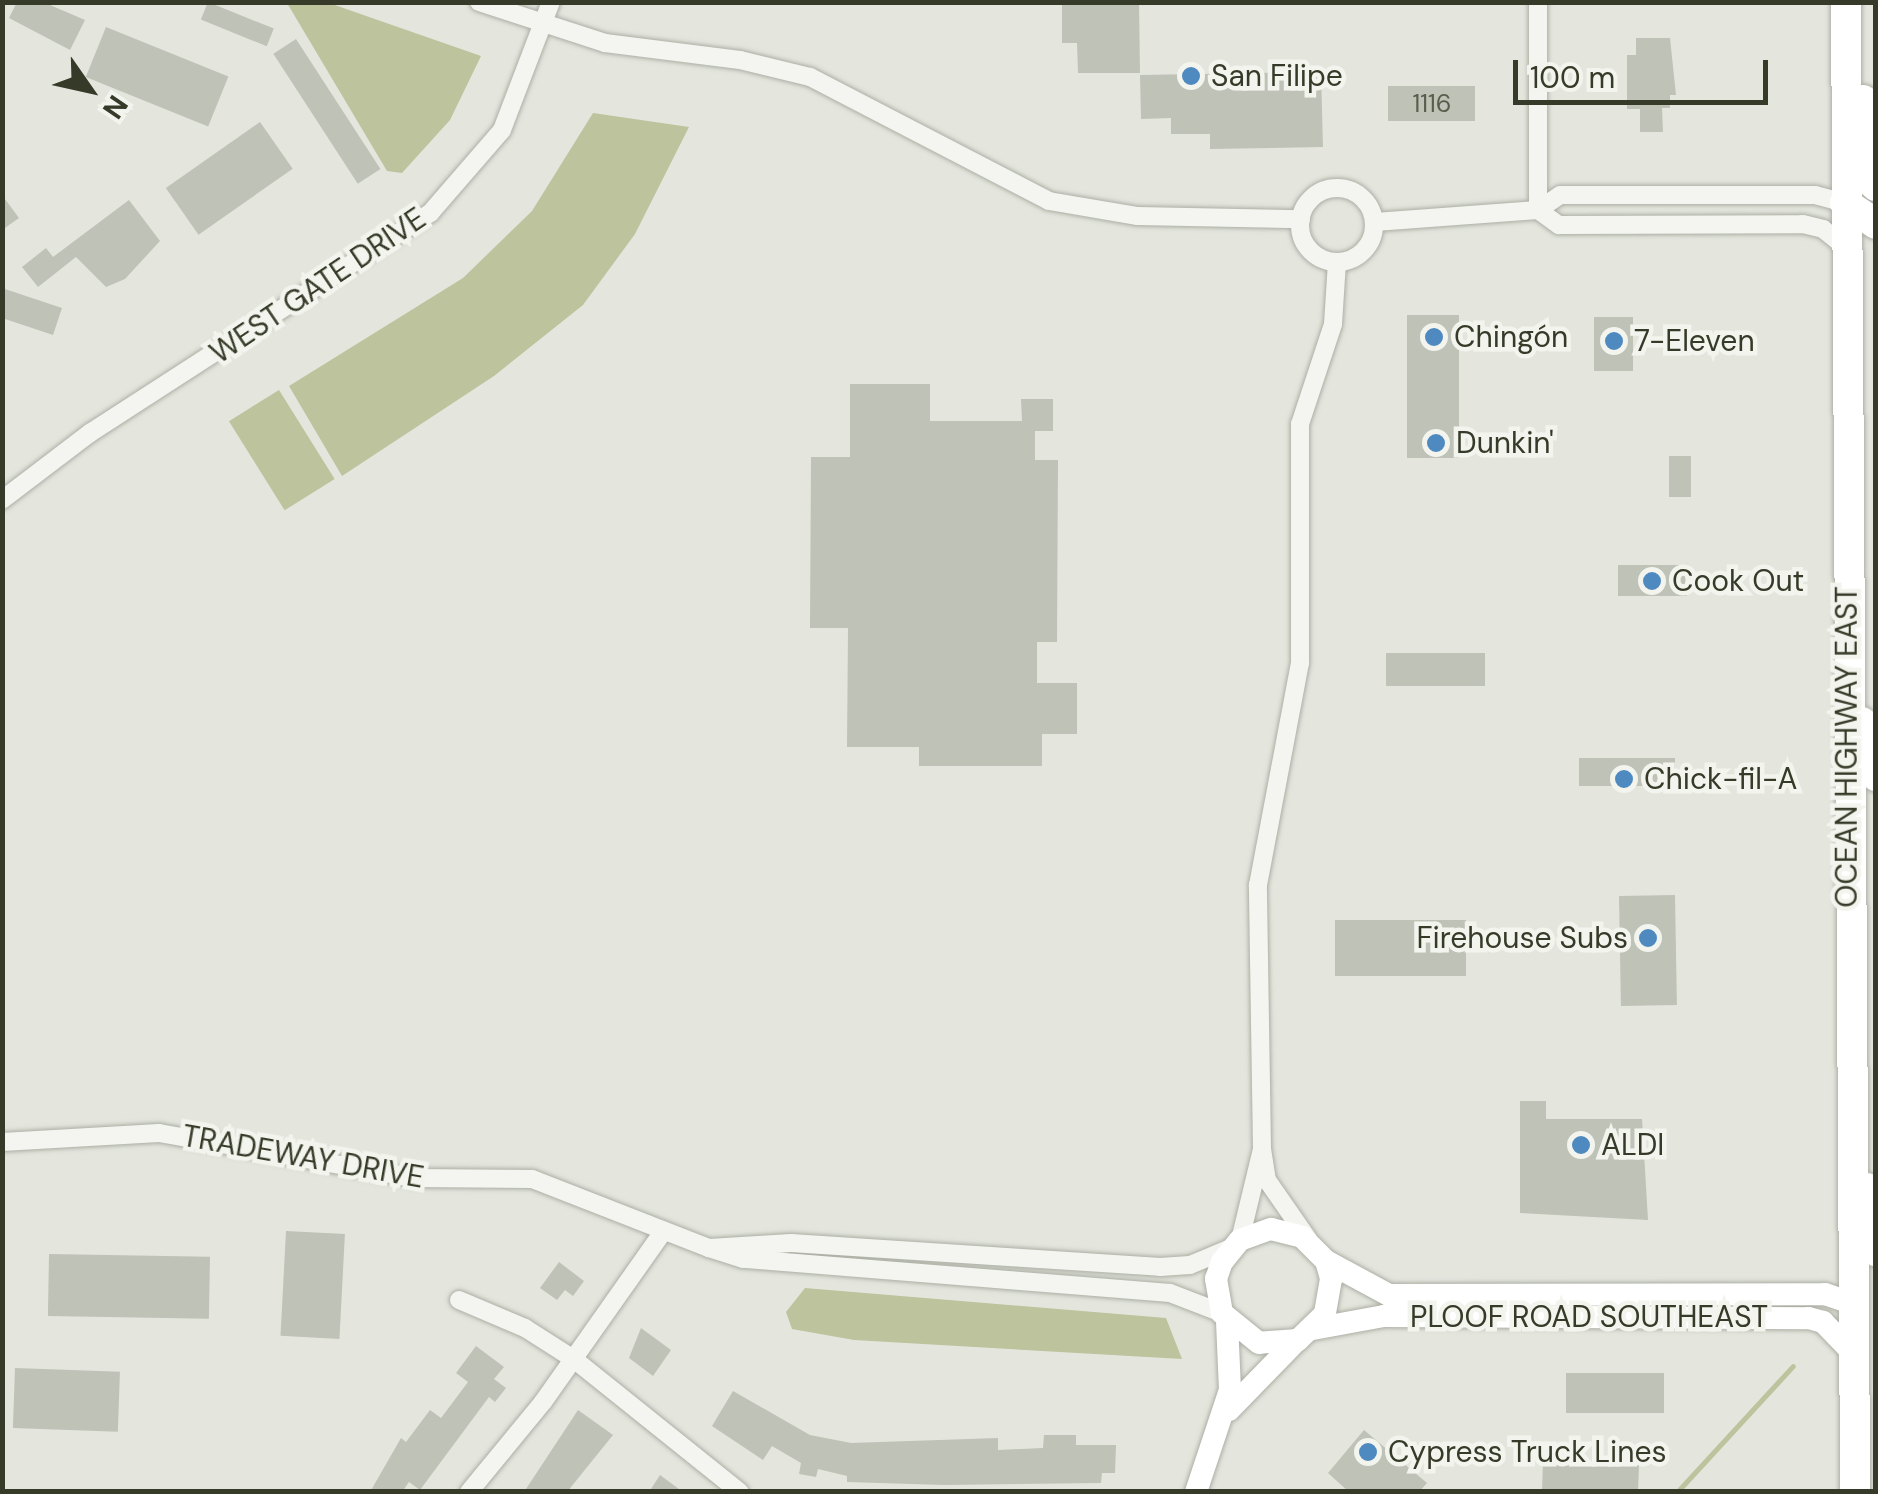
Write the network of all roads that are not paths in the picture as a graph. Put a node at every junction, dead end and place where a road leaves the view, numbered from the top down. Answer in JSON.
{"nodes":[{"id":1,"x":479,"y":2,"type":"edge"},
{"id":2,"x":551,"y":2,"type":"edge"},
{"id":3,"x":1538,"y":2,"type":"edge"},
{"id":4,"x":1846,"y":2,"type":"edge"},
{"id":5,"x":1856,"y":2,"type":"edge"},
{"id":6,"x":544,"y":25,"type":"junction"},
{"id":7,"x":1876,"y":186,"type":"edge"},
{"id":8,"x":1846,"y":203,"type":"junction"},
{"id":9,"x":1538,"y":210,"type":"junction"},
{"id":10,"x":1301,"y":219,"type":"junction"},
{"id":11,"x":1374,"y":222,"type":"junction"},
{"id":12,"x":1876,"y":224,"type":"edge"},
{"id":13,"x":1845,"y":247,"type":"junction"},
{"id":14,"x":1337,"y":262,"type":"junction"},
{"id":15,"x":2,"y":500,"type":"edge"},
{"id":16,"x":1847,"y":640,"type":"junction"},
{"id":17,"x":1876,"y":776,"type":"edge"},
{"id":18,"x":1862,"y":828,"type":"edge"},
{"id":19,"x":1849,"y":1046,"type":"junction"},
{"id":20,"x":2,"y":1142,"type":"edge"},
{"id":21,"x":1262,"y":1150,"type":"junction"},
{"id":22,"x":661,"y":1235,"type":"junction"},
{"id":23,"x":1236,"y":1244,"type":"junction"},
{"id":24,"x":709,"y":1248,"type":"junction"},
{"id":25,"x":1876,"y":1250,"type":"edge"},
{"id":26,"x":1320,"y":1254,"type":"junction"},
{"id":27,"x":459,"y":1300,"type":"dead end"},
{"id":28,"x":1864,"y":1310,"type":"edge"},
{"id":29,"x":1225,"y":1317,"type":"junction"},
{"id":30,"x":1306,"y":1334,"type":"junction"},
{"id":31,"x":1853,"y":1352,"type":"junction"},
{"id":32,"x":575,"y":1360,"type":"junction"},
{"id":33,"x":1219,"y":1426,"type":"junction"},
{"id":34,"x":469,"y":1492,"type":"edge"},
{"id":35,"x":740,"y":1492,"type":"edge"},
{"id":36,"x":1196,"y":1492,"type":"edge"},
{"id":37,"x":1856,"y":1492,"type":"edge"}],
"edges":[{"from":1,"to":6,"type":"street"},
{"from":2,"to":6,"type":"street","name":"WEST GATE DRIVE"},
{"from":3,"to":9,"type":"street"},
{"from":4,"to":8,"type":"highway","name":"OCEAN HIGHWAY EAST"},
{"from":5,"to":7,"type":"highway"},
{"from":6,"to":10,"type":"street"},
{"from":6,"to":15,"type":"street","name":"WEST GATE DRIVE"},
{"from":8,"to":9,"type":"street"},
{"from":8,"to":12,"type":"highway"},
{"from":8,"to":13,"type":"highway","name":"OCEAN HIGHWAY EAST"},
{"from":9,"to":11,"type":"street"},
{"from":9,"to":13,"type":"street"},
{"from":10,"to":11,"type":"street"},
{"from":10,"to":14,"type":"street"},
{"from":11,"to":14,"type":"street"},
{"from":13,"to":16,"type":"highway","name":"OCEAN HIGHWAY EAST"},
{"from":14,"to":21,"type":"street"},
{"from":16,"to":17,"type":"highway"},
{"from":16,"to":18,"type":"highway","name":"OCEAN HIGHWAY EAST"},
{"from":18,"to":19,"type":"highway","name":"OCEAN HIGHWAY EAST"},
{"from":19,"to":25,"type":"highway"},
{"from":19,"to":28,"type":"highway","name":"OCEAN HIGHWAY EAST"},
{"from":20,"to":22,"type":"street","name":"TRADEWAY DRIVE"},
{"from":21,"to":23,"type":"street"},
{"from":21,"to":26,"type":"street"},
{"from":22,"to":24,"type":"street","name":"TRADEWAY DRIVE"},
{"from":22,"to":32,"type":"street"},
{"from":23,"to":24,"type":"street","name":"TRADEWAY DRIVE"},
{"from":23,"to":26,"type":"street"},
{"from":23,"to":29,"type":"street"},
{"from":24,"to":29,"type":"street","name":"TRADEWAY DRIVE"},
{"from":26,"to":28,"type":"street","name":"PLOOF ROAD SOUTHEAST"},
{"from":26,"to":30,"type":"street"},
{"from":27,"to":32,"type":"street"},
{"from":28,"to":31,"type":"highway","name":"OCEAN HIGHWAY EAST"},
{"from":29,"to":30,"type":"street"},
{"from":29,"to":33,"type":"street"},
{"from":30,"to":31,"type":"street","name":"PLOOF ROAD SOUTHEAST"},
{"from":30,"to":33,"type":"street"},
{"from":31,"to":37,"type":"highway","name":"OCEAN HIGHWAY EAST"},
{"from":32,"to":34,"type":"street"},
{"from":32,"to":35,"type":"street"},
{"from":33,"to":36,"type":"street"}]}
